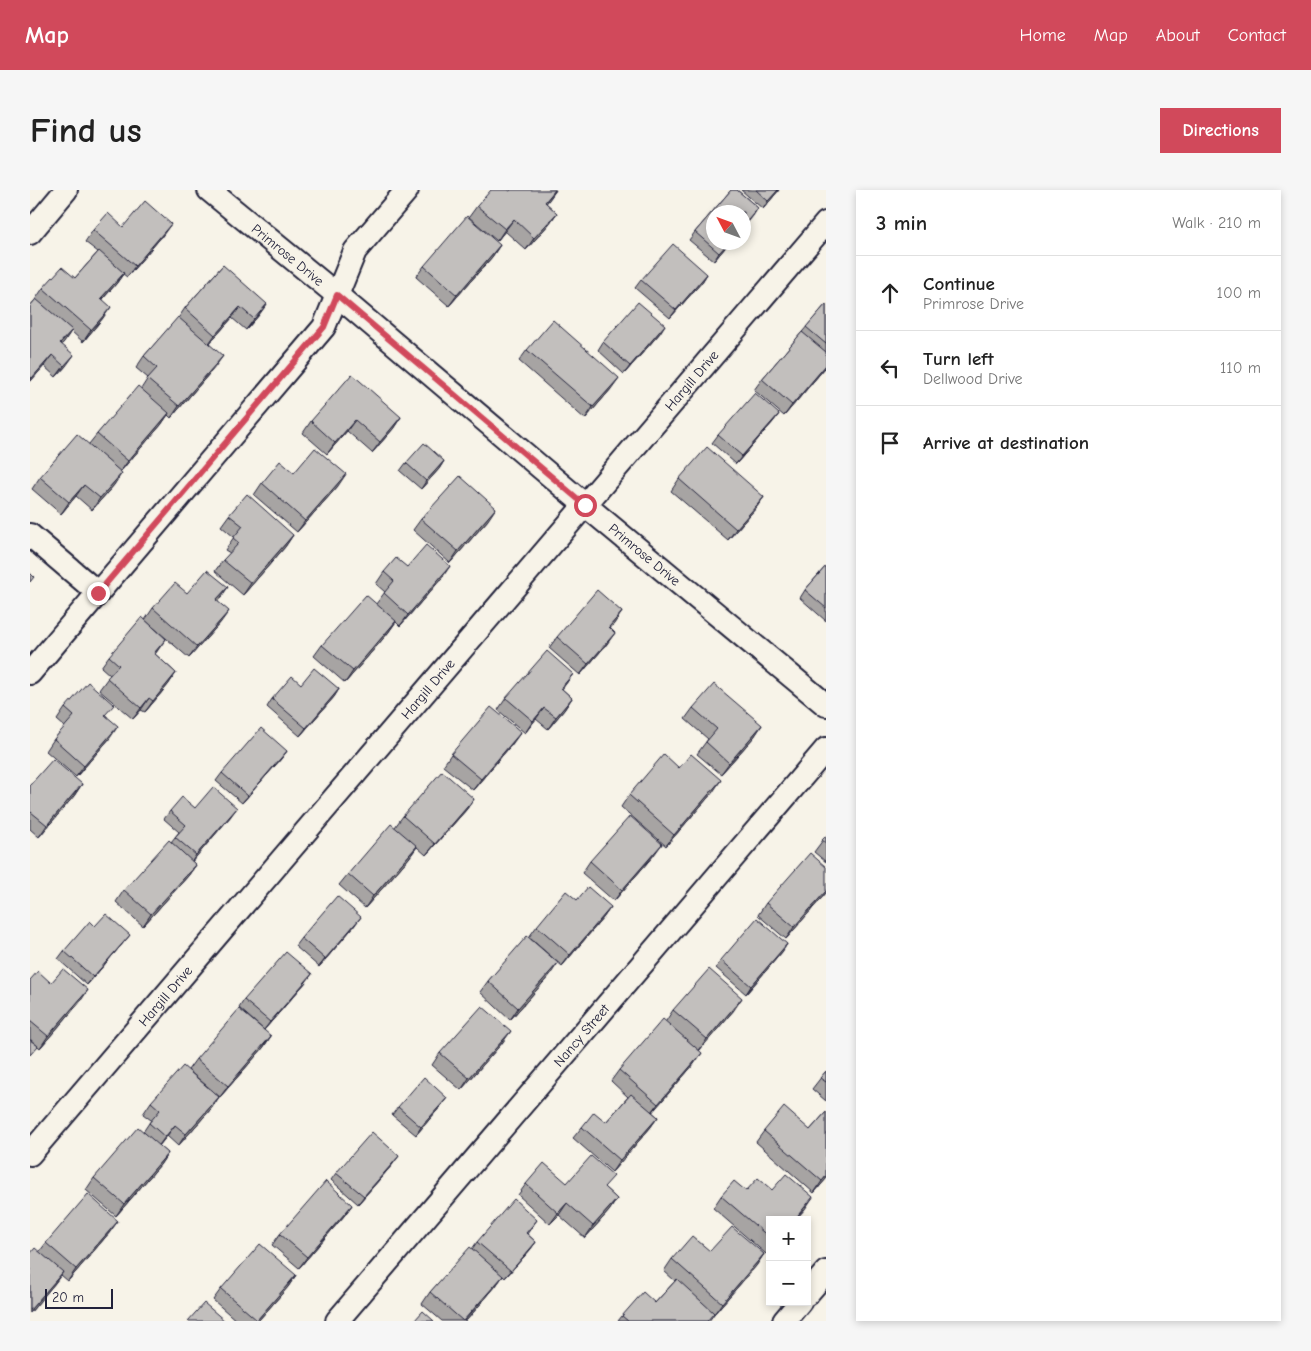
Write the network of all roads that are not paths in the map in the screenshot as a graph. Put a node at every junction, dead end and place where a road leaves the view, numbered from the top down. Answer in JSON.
{"nodes":[{"id":1,"x":66,"y":190,"type":"edge"},
{"id":2,"x":209,"y":190,"type":"edge"},
{"id":3,"x":407,"y":190,"type":"edge"},
{"id":4,"x":826,"y":223,"type":"edge"},
{"id":5,"x":30,"y":233,"type":"edge"},
{"id":6,"x":337,"y":295,"type":"junction"},
{"id":7,"x":585,"y":505,"type":"junction"},
{"id":8,"x":30,"y":535,"type":"edge"},
{"id":9,"x":98,"y":593,"type":"junction"},
{"id":10,"x":30,"y":673,"type":"edge"},
{"id":11,"x":826,"y":705,"type":"edge"},
{"id":12,"x":826,"y":749,"type":"edge"},
{"id":13,"x":30,"y":1154,"type":"edge"},
{"id":14,"x":826,"y":1272,"type":"edge"},
{"id":15,"x":811,"y":1289,"type":"edge"},
{"id":16,"x":797,"y":1306,"type":"edge"},
{"id":17,"x":337,"y":1321,"type":"edge"},
{"id":18,"x":784,"y":1321,"type":"edge"}],
"edges":[{"from":1,"to":5,"type":"street"},
{"from":2,"to":6,"type":"street","name":"Primrose Drive"},
{"from":3,"to":6,"type":"street"},
{"from":4,"to":7,"type":"street","name":"Hargill Drive"},
{"from":6,"to":7,"type":"street","name":"Primrose Drive"},
{"from":6,"to":9,"type":"street"},
{"from":7,"to":11,"type":"street","name":"Primrose Drive"},
{"from":7,"to":13,"type":"street","name":"Hargill Drive"},
{"from":8,"to":9,"type":"street"},
{"from":9,"to":10,"type":"street"},
{"from":12,"to":17,"type":"street","name":"Nancy Street"},
{"from":14,"to":15,"type":"street"},
{"from":16,"to":18,"type":"street"}]}
